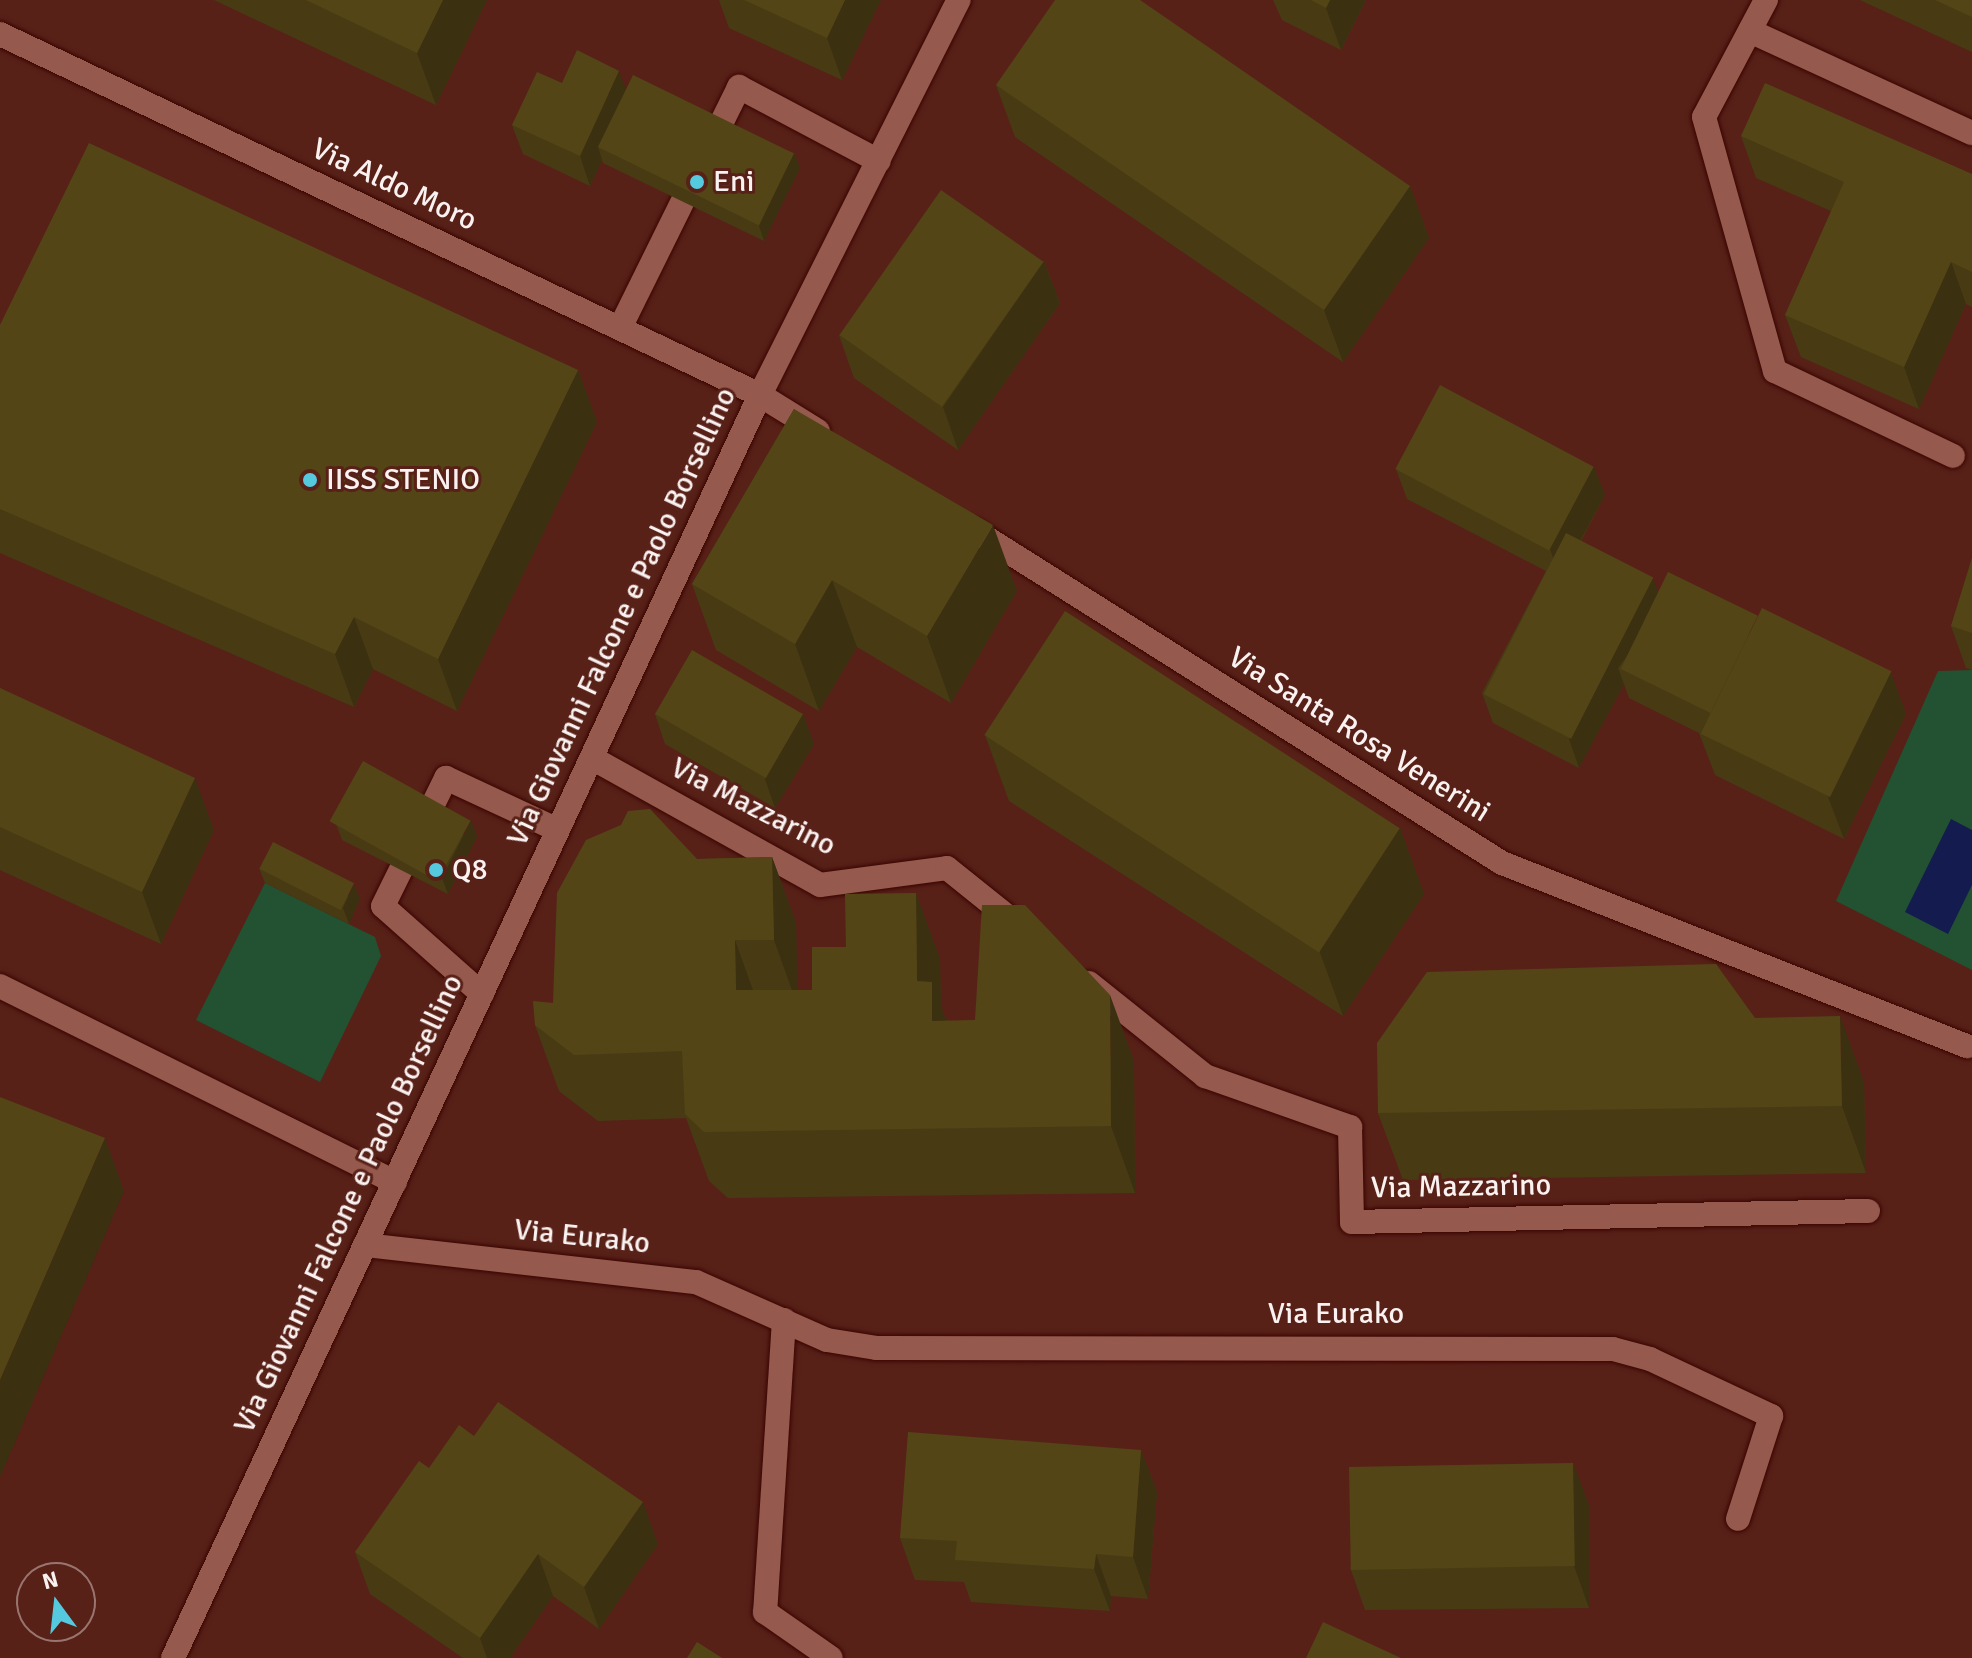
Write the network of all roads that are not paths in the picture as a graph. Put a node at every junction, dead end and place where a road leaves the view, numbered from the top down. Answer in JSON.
{"nodes":[{"id":1,"x":959,"y":0,"type":"edge"},
{"id":2,"x":1766,"y":0,"type":"edge"},
{"id":3,"x":1750,"y":31,"type":"junction"},
{"id":4,"x":0,"y":34,"type":"edge"},
{"id":5,"x":1972,"y":133,"type":"edge"},
{"id":6,"x":879,"y":161,"type":"junction"},
{"id":7,"x":620,"y":328,"type":"junction"},
{"id":8,"x":760,"y":395,"type":"junction"},
{"id":9,"x":841,"y":446,"type":"edge"},
{"id":10,"x":1953,"y":456,"type":"dead end"},
{"id":11,"x":949,"y":514,"type":"edge"},
{"id":12,"x":592,"y":758,"type":"junction"},
{"id":13,"x":558,"y":830,"type":"junction"},
{"id":14,"x":1033,"y":937,"type":"edge"},
{"id":15,"x":1070,"y":967,"type":"edge"},
{"id":16,"x":0,"y":986,"type":"edge"},
{"id":17,"x":482,"y":994,"type":"junction"},
{"id":18,"x":1967,"y":1046,"type":"dead end"},
{"id":19,"x":395,"y":1182,"type":"junction"},
{"id":20,"x":1868,"y":1211,"type":"dead end"},
{"id":21,"x":365,"y":1245,"type":"junction"},
{"id":22,"x":784,"y":1320,"type":"junction"},
{"id":23,"x":1738,"y":1519,"type":"dead end"},
{"id":24,"x":173,"y":1658,"type":"edge"},
{"id":25,"x":831,"y":1658,"type":"edge"}],
"edges":[{"from":1,"to":6,"type":"street","name":"Via Giovanni Falcone e Paolo Borsellino"},
{"from":2,"to":3,"type":"street"},
{"from":3,"to":5,"type":"street"},
{"from":3,"to":10,"type":"street"},
{"from":4,"to":7,"type":"street","name":"Via Aldo Moro"},
{"from":6,"to":7,"type":"street"},
{"from":6,"to":8,"type":"street","name":"Via Giovanni Falcone e Paolo Borsellino"},
{"from":7,"to":8,"type":"street","name":"Via Aldo Moro"},
{"from":8,"to":9,"type":"street"},
{"from":8,"to":12,"type":"street","name":"Via Giovanni Falcone e Paolo Borsellino"},
{"from":11,"to":18,"type":"street","name":"Via Santa Rosa Venerini"},
{"from":12,"to":13,"type":"street","name":"Via Giovanni Falcone e Paolo Borsellino"},
{"from":12,"to":14,"type":"street","name":"Via Mazzarino"},
{"from":13,"to":17,"type":"street","name":"Via Giovanni Falcone e Paolo Borsellino"},
{"from":13,"to":17,"type":"street"},
{"from":15,"to":20,"type":"street","name":"Via Mazzarino"},
{"from":16,"to":19,"type":"street"},
{"from":17,"to":19,"type":"street","name":"Via Giovanni Falcone e Paolo Borsellino"},
{"from":19,"to":21,"type":"street","name":"Via Giovanni Falcone e Paolo Borsellino"},
{"from":21,"to":22,"type":"street","name":"Via Eurako"},
{"from":21,"to":24,"type":"street","name":"Via Giovanni Falcone e Paolo Borsellino"},
{"from":22,"to":23,"type":"street","name":"Via Eurako"},
{"from":22,"to":25,"type":"street"}]}
